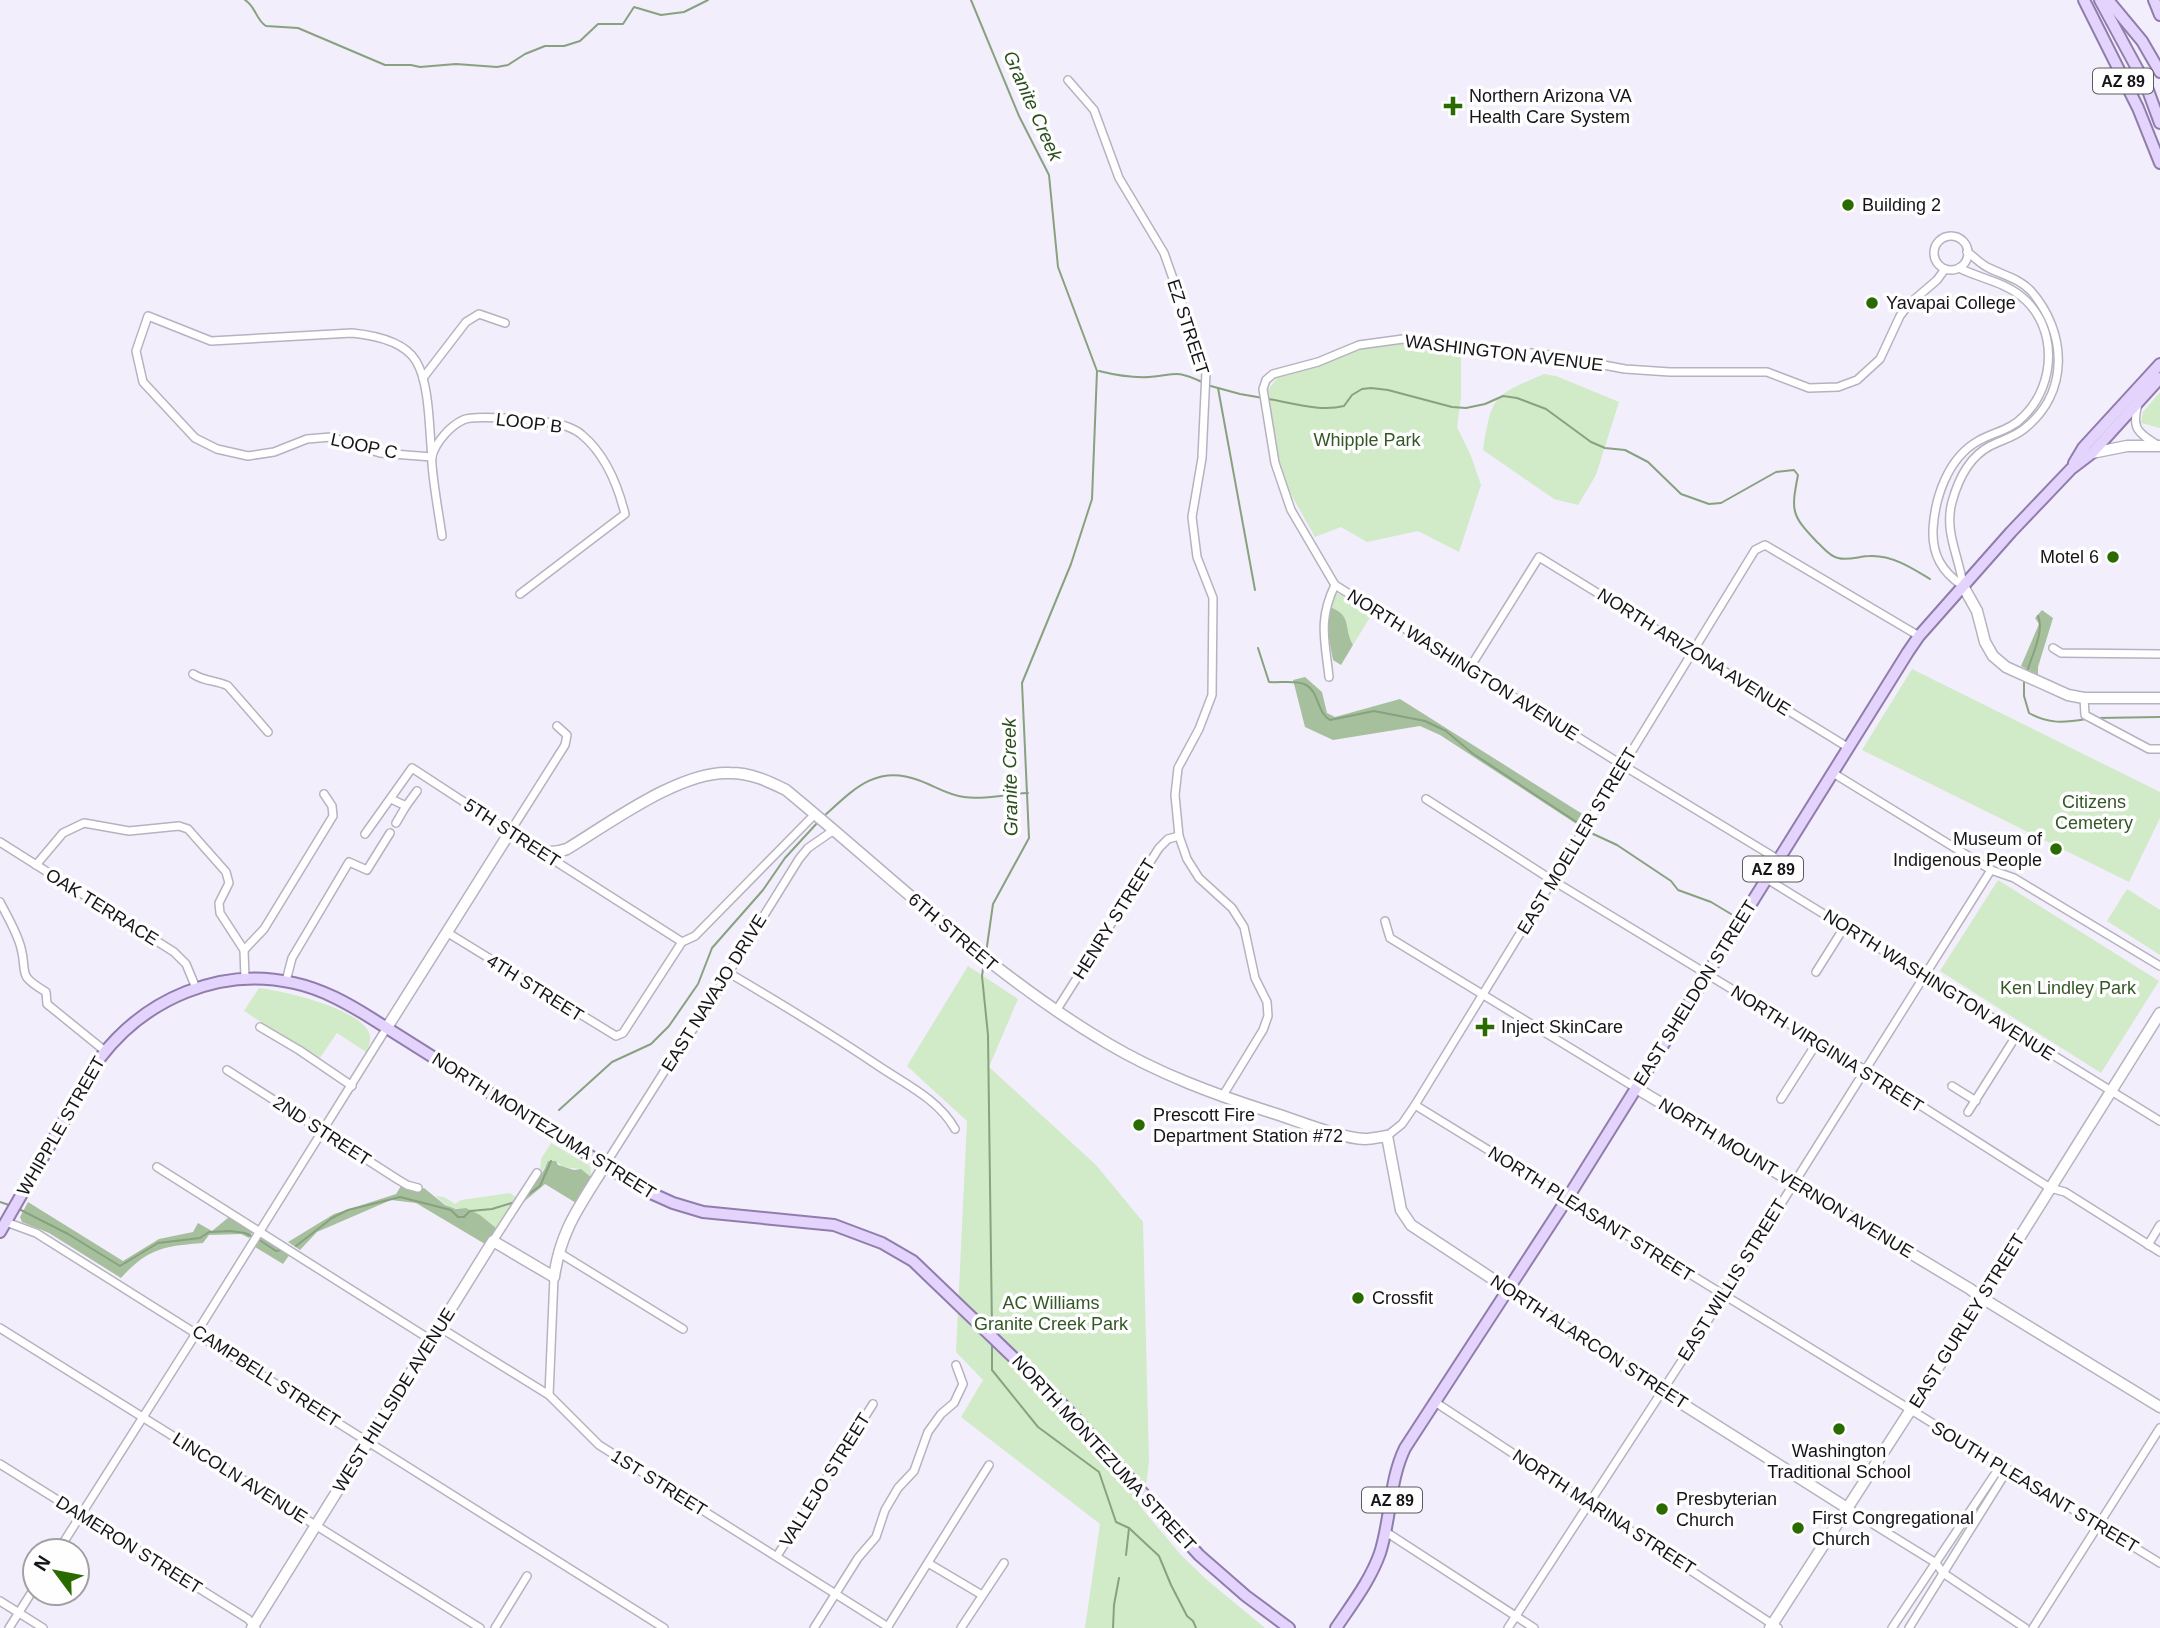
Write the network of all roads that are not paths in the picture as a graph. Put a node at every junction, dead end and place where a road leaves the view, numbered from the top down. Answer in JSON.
{"nodes":[{"id":1,"x":2084,"y":0,"type":"edge"},
{"id":2,"x":2100,"y":0,"type":"edge"},
{"id":3,"x":2108,"y":0,"type":"edge"},
{"id":4,"x":2154,"y":0,"type":"edge"},
{"id":5,"x":2160,"y":15,"type":"edge"},
{"id":6,"x":2160,"y":72,"type":"edge"},
{"id":7,"x":1068,"y":80,"type":"dead end"},
{"id":8,"x":2160,"y":123,"type":"edge"},
{"id":9,"x":2160,"y":163,"type":"edge"},
{"id":10,"x":1968,"y":252,"type":"junction"},
{"id":11,"x":1945,"y":268,"type":"junction"},
{"id":12,"x":1959,"y":268,"type":"junction"},
{"id":13,"x":505,"y":323,"type":"dead end"},
{"id":14,"x":2160,"y":364,"type":"edge"},
{"id":15,"x":423,"y":378,"type":"junction"},
{"id":16,"x":2160,"y":378,"type":"edge"},
{"id":17,"x":1266,"y":380,"type":"joint"},
{"id":18,"x":2139,"y":401,"type":"junction"},
{"id":19,"x":2160,"y":446,"type":"edge"},
{"id":20,"x":2092,"y":453,"type":"junction"},
{"id":21,"x":432,"y":457,"type":"junction"},
{"id":22,"x":2071,"y":469,"type":"junction"},
{"id":23,"x":442,"y":536,"type":"dead end"},
{"id":24,"x":1335,"y":585,"type":"junction"},
{"id":25,"x":1964,"y":586,"type":"junction"},
{"id":26,"x":520,"y":594,"type":"dead end"},
{"id":27,"x":1919,"y":636,"type":"junction"},
{"id":28,"x":2053,"y":648,"type":"dead end"},
{"id":29,"x":1693,"y":652,"type":"junction"},
{"id":30,"x":2160,"y":654,"type":"edge"},
{"id":31,"x":1469,"y":669,"type":"junction"},
{"id":32,"x":193,"y":674,"type":"dead end"},
{"id":33,"x":1329,"y":677,"type":"dead end"},
{"id":34,"x":2084,"y":698,"type":"junction"},
{"id":35,"x":2160,"y":698,"type":"edge"},
{"id":36,"x":556,"y":726,"type":"dead end"},
{"id":37,"x":268,"y":733,"type":"dead end"},
{"id":38,"x":1849,"y":748,"type":"junction"},
{"id":39,"x":2160,"y":749,"type":"edge"},
{"id":40,"x":1624,"y":766,"type":"junction"},
{"id":41,"x":1833,"y":773,"type":"junction"},
{"id":42,"x":417,"y":790,"type":"dead end"},
{"id":43,"x":324,"y":794,"type":"dead end"},
{"id":44,"x":391,"y":799,"type":"junction"},
{"id":45,"x":1426,"y":799,"type":"dead end"},
{"id":46,"x":406,"y":806,"type":"junction"},
{"id":47,"x":819,"y":817,"type":"junction"},
{"id":48,"x":396,"y":823,"type":"dead end"},
{"id":49,"x":834,"y":830,"type":"junction"},
{"id":50,"x":510,"y":832,"type":"junction"},
{"id":51,"x":390,"y":833,"type":"dead end"},
{"id":52,"x":365,"y":834,"type":"dead end"},
{"id":53,"x":1179,"y":836,"type":"junction"},
{"id":54,"x":0,"y":842,"type":"edge"},
{"id":55,"x":541,"y":852,"type":"junction"},
{"id":56,"x":1779,"y":860,"type":"junction"},
{"id":57,"x":36,"y":865,"type":"junction"},
{"id":58,"x":1991,"y":870,"type":"junction"},
{"id":59,"x":1767,"y":879,"type":"junction"},
{"id":60,"x":1552,"y":880,"type":"junction"},
{"id":61,"x":0,"y":902,"type":"edge"},
{"id":62,"x":1385,"y":920,"type":"dead end"},
{"id":63,"x":1845,"y":926,"type":"junction"},
{"id":64,"x":448,"y":933,"type":"junction"},
{"id":65,"x":682,"y":942,"type":"junction"},
{"id":66,"x":244,"y":950,"type":"junction"},
{"id":67,"x":2160,"y":966,"type":"edge"},
{"id":68,"x":1816,"y":972,"type":"dead end"},
{"id":69,"x":729,"y":973,"type":"junction"},
{"id":70,"x":1707,"y":975,"type":"junction"},
{"id":71,"x":1924,"y":975,"type":"junction"},
{"id":72,"x":245,"y":978,"type":"junction"},
{"id":73,"x":286,"y":981,"type":"junction"},
{"id":74,"x":196,"y":988,"type":"junction"},
{"id":75,"x":1483,"y":993,"type":"junction"},
{"id":76,"x":1056,"y":1011,"type":"junction"},
{"id":77,"x":2160,"y":1013,"type":"edge"},
{"id":78,"x":260,"y":1027,"type":"dead end"},
{"id":79,"x":386,"y":1029,"type":"junction"},
{"id":80,"x":2018,"y":1033,"type":"junction"},
{"id":81,"x":1818,"y":1041,"type":"junction"},
{"id":82,"x":105,"y":1051,"type":"junction"},
{"id":83,"x":227,"y":1070,"type":"dead end"},
{"id":84,"x":1865,"y":1070,"type":"junction"},
{"id":85,"x":352,"y":1086,"type":"junction"},
{"id":86,"x":1952,"y":1086,"type":"dead end"},
{"id":87,"x":1636,"y":1088,"type":"junction"},
{"id":88,"x":2111,"y":1091,"type":"junction"},
{"id":89,"x":1222,"y":1097,"type":"junction"},
{"id":90,"x":1781,"y":1099,"type":"dead end"},
{"id":91,"x":1976,"y":1101,"type":"junction"},
{"id":92,"x":1415,"y":1105,"type":"junction"},
{"id":93,"x":1968,"y":1112,"type":"dead end"},
{"id":94,"x":2160,"y":1121,"type":"edge"},
{"id":95,"x":955,"y":1129,"type":"dead end"},
{"id":96,"x":324,"y":1132,"type":"junction"},
{"id":97,"x":1387,"y":1136,"type":"junction"},
{"id":98,"x":605,"y":1165,"type":"junction"},
{"id":99,"x":157,"y":1167,"type":"dead end"},
{"id":100,"x":537,"y":1172,"type":"dead end"},
{"id":101,"x":1794,"y":1182,"type":"junction"},
{"id":102,"x":418,"y":1188,"type":"dead end"},
{"id":103,"x":2049,"y":1188,"type":"junction"},
{"id":104,"x":1567,"y":1199,"type":"junction"},
{"id":105,"x":2160,"y":1225,"type":"edge"},
{"id":106,"x":3,"y":1227,"type":"edge"},
{"id":107,"x":259,"y":1232,"type":"junction"},
{"id":108,"x":493,"y":1241,"type":"junction"},
{"id":109,"x":2148,"y":1245,"type":"junction"},
{"id":110,"x":558,"y":1251,"type":"junction"},
{"id":111,"x":2160,"y":1252,"type":"edge"},
{"id":112,"x":554,"y":1277,"type":"junction"},
{"id":113,"x":1508,"y":1290,"type":"junction"},
{"id":114,"x":1723,"y":1295,"type":"junction"},
{"id":115,"x":1982,"y":1298,"type":"junction"},
{"id":116,"x":439,"y":1327,"type":"junction"},
{"id":117,"x":0,"y":1328,"type":"edge"},
{"id":118,"x":683,"y":1329,"type":"dead end"},
{"id":119,"x":198,"y":1332,"type":"junction"},
{"id":120,"x":431,"y":1340,"type":"junction"},
{"id":121,"x":956,"y":1365,"type":"dead end"},
{"id":122,"x":1662,"y":1391,"type":"junction"},
{"id":123,"x":549,"y":1395,"type":"junction"},
{"id":124,"x":1435,"y":1402,"type":"junction"},
{"id":125,"x":873,"y":1404,"type":"dead end"},
{"id":126,"x":2160,"y":1407,"type":"edge"},
{"id":127,"x":1911,"y":1411,"type":"junction"},
{"id":128,"x":143,"y":1417,"type":"junction"},
{"id":129,"x":2160,"y":1427,"type":"edge"},
{"id":130,"x":367,"y":1441,"type":"junction"},
{"id":131,"x":0,"y":1464,"type":"edge"},
{"id":132,"x":989,"y":1465,"type":"dead end"},
{"id":133,"x":2005,"y":1467,"type":"junction"},
{"id":134,"x":1589,"y":1503,"type":"junction"},
{"id":135,"x":1847,"y":1508,"type":"junction"},
{"id":136,"x":81,"y":1515,"type":"junction"},
{"id":137,"x":315,"y":1525,"type":"junction"},
{"id":138,"x":2098,"y":1525,"type":"junction"},
{"id":139,"x":1385,"y":1532,"type":"junction"},
{"id":140,"x":67,"y":1537,"type":"edge"},
{"id":141,"x":776,"y":1556,"type":"junction"},
{"id":142,"x":928,"y":1563,"type":"junction"},
{"id":143,"x":1004,"y":1563,"type":"dead end"},
{"id":144,"x":1936,"y":1563,"type":"junction"},
{"id":145,"x":2160,"y":1563,"type":"edge"},
{"id":146,"x":1943,"y":1573,"type":"junction"},
{"id":147,"x":527,"y":1576,"type":"dead end"},
{"id":148,"x":835,"y":1593,"type":"junction"},
{"id":149,"x":982,"y":1595,"type":"junction"},
{"id":150,"x":0,"y":1601,"type":"edge"},
{"id":151,"x":21,"y":1607,"type":"edge"},
{"id":152,"x":18,"y":1612,"type":"junction"},
{"id":153,"x":1515,"y":1616,"type":"junction"},
{"id":154,"x":1774,"y":1626,"type":"edge"},
{"id":155,"x":254,"y":1627,"type":"edge"},
{"id":156,"x":888,"y":1627,"type":"edge"},
{"id":157,"x":9,"y":1628,"type":"edge"},
{"id":158,"x":43,"y":1628,"type":"edge"},
{"id":159,"x":480,"y":1628,"type":"edge"},
{"id":160,"x":495,"y":1628,"type":"edge"},
{"id":161,"x":664,"y":1628,"type":"edge"},
{"id":162,"x":814,"y":1628,"type":"edge"},
{"id":163,"x":961,"y":1628,"type":"edge"},
{"id":164,"x":1289,"y":1628,"type":"edge"},
{"id":165,"x":1336,"y":1628,"type":"edge"},
{"id":166,"x":1508,"y":1628,"type":"edge"},
{"id":167,"x":1534,"y":1628,"type":"edge"},
{"id":168,"x":1892,"y":1628,"type":"edge"},
{"id":169,"x":1909,"y":1628,"type":"edge"},
{"id":170,"x":2025,"y":1628,"type":"edge"},
{"id":171,"x":2033,"y":1628,"type":"edge"}],
"edges":[{"from":1,"to":9,"type":"main road","number":"AZ 89"},
{"from":2,"to":8,"type":"main road"},
{"from":3,"to":6,"type":"main road"},
{"from":4,"to":5,"type":"main road"},
{"from":7,"to":53,"type":"street","name":"EZ STREET"},
{"from":10,"to":11,"type":"street"},
{"from":10,"to":12,"type":"street"},
{"from":10,"to":25,"type":"street"},
{"from":11,"to":12,"type":"street"},
{"from":11,"to":17,"type":"street","name":"WASHINGTON AVENUE"},
{"from":12,"to":25,"type":"street"},
{"from":13,"to":15,"type":"street"},
{"from":14,"to":22,"type":"main road","name":"EAST SHELDON STREET","number":"AZ 89"},
{"from":15,"to":21,"type":"street","name":"LOOP C"},
{"from":15,"to":21,"type":"street","name":"LOOP C"},
{"from":16,"to":18,"type":"main road","name":"EAST SHELDON STREET","number":"AZ 89"},
{"from":17,"to":24,"type":"street","name":"NORTH WASHINGTON AVENUE"},
{"from":18,"to":19,"type":"street"},
{"from":18,"to":20,"type":"main road","name":"EAST SHELDON STREET","number":"AZ 89"},
{"from":19,"to":20,"type":"street"},
{"from":20,"to":22,"type":"main road","name":"EAST SHELDON STREET","number":"AZ 89"},
{"from":21,"to":23,"type":"street"},
{"from":21,"to":26,"type":"street","name":"LOOP B"},
{"from":22,"to":25,"type":"main road","name":"EAST SHELDON STREET","number":"AZ 89"},
{"from":24,"to":31,"type":"street","name":"NORTH WASHINGTON AVENUE"},
{"from":24,"to":33,"type":"street"},
{"from":25,"to":27,"type":"main road","name":"EAST SHELDON STREET","number":"AZ 89"},
{"from":25,"to":34,"type":"street"},
{"from":27,"to":29,"type":"street","name":"EAST MOELLER STREET"},
{"from":27,"to":38,"type":"main road","name":"EAST SHELDON STREET","number":"AZ 89"},
{"from":28,"to":30,"type":"street"},
{"from":29,"to":31,"type":"street","name":"NORTH ARIZONA AVENUE"},
{"from":29,"to":38,"type":"street","name":"NORTH ARIZONA AVENUE"},
{"from":29,"to":40,"type":"street","name":"EAST MOELLER STREET"},
{"from":31,"to":40,"type":"street","name":"NORTH WASHINGTON AVENUE"},
{"from":32,"to":37,"type":"street"},
{"from":34,"to":35,"type":"street"},
{"from":34,"to":39,"type":"street"},
{"from":36,"to":50,"type":"street"},
{"from":38,"to":41,"type":"main road","name":"EAST SHELDON STREET","number":"AZ 89"},
{"from":40,"to":56,"type":"street","name":"NORTH WASHINGTON AVENUE"},
{"from":40,"to":60,"type":"street","name":"EAST MOELLER STREET"},
{"from":41,"to":56,"type":"main road","name":"EAST SHELDON STREET","number":"AZ 89"},
{"from":41,"to":58,"type":"street"},
{"from":42,"to":46,"type":"street"},
{"from":43,"to":66,"type":"street"},
{"from":44,"to":46,"type":"street"},
{"from":44,"to":50,"type":"street","name":"5TH STREET"},
{"from":44,"to":52,"type":"street","name":"5TH STREET"},
{"from":45,"to":60,"type":"street","name":"NORTH VIRGINIA STREET"},
{"from":46,"to":48,"type":"street"},
{"from":47,"to":49,"type":"street","name":"6TH STREET"},
{"from":47,"to":55,"type":"street","name":"6TH STREET"},
{"from":47,"to":65,"type":"street"},
{"from":49,"to":69,"type":"street","name":"EAST NAVAJO DRIVE"},
{"from":49,"to":76,"type":"street","name":"6TH STREET"},
{"from":50,"to":55,"type":"street","name":"5TH STREET"},
{"from":50,"to":64,"type":"street"},
{"from":51,"to":73,"type":"street"},
{"from":53,"to":76,"type":"street","name":"HENRY STREET"},
{"from":53,"to":89,"type":"street"},
{"from":54,"to":57,"type":"street"},
{"from":55,"to":65,"type":"street","name":"5TH STREET"},
{"from":56,"to":59,"type":"main road","name":"EAST SHELDON STREET","number":"AZ 89"},
{"from":57,"to":66,"type":"street","name":"OAK TERRACE"},
{"from":57,"to":74,"type":"street","name":"OAK TERRACE"},
{"from":58,"to":67,"type":"street"},
{"from":58,"to":71,"type":"street","name":"EAST WILLIS STREET"},
{"from":59,"to":63,"type":"street","name":"NORTH WASHINGTON AVENUE"},
{"from":59,"to":70,"type":"main road","name":"EAST SHELDON STREET","number":"AZ 89"},
{"from":60,"to":70,"type":"street","name":"NORTH VIRGINIA STREET"},
{"from":60,"to":75,"type":"street","name":"EAST MOELLER STREET"},
{"from":61,"to":82,"type":"street"},
{"from":62,"to":75,"type":"street","name":"NORTH MOUNT VERNON AVENUE"},
{"from":63,"to":68,"type":"street"},
{"from":63,"to":71,"type":"street","name":"NORTH WASHINGTON AVENUE"},
{"from":64,"to":65,"type":"street","name":"4TH STREET"},
{"from":64,"to":79,"type":"street"},
{"from":66,"to":72,"type":"street"},
{"from":69,"to":95,"type":"street"},
{"from":69,"to":98,"type":"street","name":"EAST NAVAJO DRIVE"},
{"from":70,"to":81,"type":"street","name":"NORTH VIRGINIA STREET"},
{"from":70,"to":87,"type":"main road","name":"EAST SHELDON STREET","number":"AZ 89"},
{"from":71,"to":80,"type":"street","name":"NORTH WASHINGTON AVENUE"},
{"from":71,"to":84,"type":"street","name":"EAST WILLIS STREET"},
{"from":72,"to":73,"type":"main road","name":"WHIPPLE STREET"},
{"from":72,"to":74,"type":"main road","name":"WHIPPLE STREET"},
{"from":73,"to":79,"type":"main road","name":"NORTH MONTEZUMA STREET"},
{"from":74,"to":82,"type":"main road","name":"WHIPPLE STREET"},
{"from":75,"to":87,"type":"street","name":"NORTH MOUNT VERNON AVENUE"},
{"from":75,"to":92,"type":"street","name":"EAST MOELLER STREET"},
{"from":76,"to":89,"type":"street","name":"6TH STREET"},
{"from":77,"to":88,"type":"street","name":"EAST GURLEY STREET"},
{"from":78,"to":85,"type":"street"},
{"from":79,"to":85,"type":"street"},
{"from":79,"to":98,"type":"main road","name":"NORTH MONTEZUMA STREET"},
{"from":80,"to":88,"type":"street","name":"NORTH WASHINGTON AVENUE"},
{"from":80,"to":91,"type":"street"},
{"from":81,"to":84,"type":"street","name":"NORTH VIRGINIA STREET"},
{"from":81,"to":90,"type":"street"},
{"from":82,"to":106,"type":"main road","name":"WHIPPLE STREET"},
{"from":83,"to":96,"type":"street","name":"2ND STREET"},
{"from":84,"to":101,"type":"street","name":"EAST WILLIS STREET"},
{"from":84,"to":103,"type":"street","name":"NORTH VIRGINIA STREET"},
{"from":85,"to":96,"type":"street"},
{"from":86,"to":91,"type":"street"},
{"from":87,"to":101,"type":"street","name":"NORTH MOUNT VERNON AVENUE"},
{"from":87,"to":104,"type":"main road","name":"EAST SHELDON STREET","number":"AZ 89"},
{"from":88,"to":94,"type":"street","name":"NORTH WASHINGTON AVENUE"},
{"from":88,"to":103,"type":"street","name":"EAST GURLEY STREET"},
{"from":89,"to":97,"type":"street","name":"6TH STREET"},
{"from":91,"to":93,"type":"street"},
{"from":92,"to":97,"type":"street","name":"EAST MOELLER STREET"},
{"from":92,"to":104,"type":"street","name":"NORTH PLEASANT STREET"},
{"from":96,"to":102,"type":"street","name":"2ND STREET"},
{"from":96,"to":107,"type":"street"},
{"from":97,"to":113,"type":"street","name":"NORTH ALARCON STREET"},
{"from":98,"to":110,"type":"street"},
{"from":98,"to":164,"type":"main road","name":"NORTH MONTEZUMA STREET"},
{"from":99,"to":107,"type":"street"},
{"from":100,"to":108,"type":"street","name":"WEST HILLSIDE AVENUE"},
{"from":101,"to":114,"type":"street","name":"EAST WILLIS STREET"},
{"from":101,"to":115,"type":"street","name":"NORTH MOUNT VERNON AVENUE"},
{"from":103,"to":109,"type":"street","name":"NORTH VIRGINIA STREET"},
{"from":103,"to":115,"type":"street","name":"EAST GURLEY STREET"},
{"from":104,"to":113,"type":"main road","name":"EAST SHELDON STREET","number":"AZ 89"},
{"from":104,"to":114,"type":"street","name":"NORTH PLEASANT STREET"},
{"from":105,"to":109,"type":"street"},
{"from":106,"to":119,"type":"street","name":"CAMPBELL STREET"},
{"from":107,"to":119,"type":"street"},
{"from":107,"to":120,"type":"street"},
{"from":108,"to":112,"type":"street"},
{"from":108,"to":116,"type":"street","name":"WEST HILLSIDE AVENUE"},
{"from":109,"to":111,"type":"street","name":"NORTH VIRGINIA STREET"},
{"from":110,"to":112,"type":"street"},
{"from":110,"to":118,"type":"street"},
{"from":112,"to":123,"type":"street"},
{"from":113,"to":122,"type":"street","name":"NORTH ALARCON STREET"},
{"from":113,"to":124,"type":"main road","name":"EAST SHELDON STREET","number":"AZ 89"},
{"from":114,"to":122,"type":"street","name":"EAST WILLIS STREET"},
{"from":114,"to":127,"type":"street","name":"NORTH PLEASANT STREET"},
{"from":115,"to":126,"type":"street","name":"NORTH MOUNT VERNON AVENUE"},
{"from":115,"to":127,"type":"street","name":"EAST GURLEY STREET"},
{"from":116,"to":120,"type":"street","name":"WEST HILLSIDE AVENUE"},
{"from":116,"to":123,"type":"street","name":"1ST STREET"},
{"from":117,"to":128,"type":"street","name":"LINCOLN AVENUE"},
{"from":119,"to":128,"type":"street"},
{"from":119,"to":130,"type":"street","name":"CAMPBELL STREET"},
{"from":120,"to":130,"type":"street","name":"WEST HILLSIDE AVENUE"},
{"from":121,"to":148,"type":"street"},
{"from":122,"to":134,"type":"street","name":"EAST WILLIS STREET"},
{"from":122,"to":135,"type":"street","name":"NORTH ALARCON STREET"},
{"from":123,"to":141,"type":"street","name":"1ST STREET"},
{"from":124,"to":134,"type":"street","name":"NORTH MARINA STREET"},
{"from":124,"to":139,"type":"main road","name":"EAST SHELDON STREET","number":"AZ 89"},
{"from":125,"to":141,"type":"street","name":"VALLEJO STREET"},
{"from":127,"to":133,"type":"street","name":"SOUTH PLEASANT STREET"},
{"from":127,"to":135,"type":"street","name":"EAST GURLEY STREET"},
{"from":128,"to":136,"type":"street"},
{"from":128,"to":137,"type":"street","name":"LINCOLN AVENUE"},
{"from":129,"to":138,"type":"street"},
{"from":130,"to":137,"type":"street","name":"WEST HILLSIDE AVENUE"},
{"from":130,"to":161,"type":"street","name":"CAMPBELL STREET"},
{"from":131,"to":136,"type":"street","name":"DAMERON STREET"},
{"from":132,"to":142,"type":"street"},
{"from":133,"to":138,"type":"street","name":"SOUTH PLEASANT STREET"},
{"from":133,"to":144,"type":"street"},
{"from":133,"to":146,"type":"street"},
{"from":134,"to":153,"type":"street","name":"EAST WILLIS STREET"},
{"from":134,"to":154,"type":"street","name":"NORTH MARINA STREET"},
{"from":135,"to":144,"type":"street"},
{"from":135,"to":154,"type":"street","name":"EAST GURLEY STREET"},
{"from":136,"to":140,"type":"street"},
{"from":136,"to":155,"type":"street","name":"DAMERON STREET"},
{"from":137,"to":155,"type":"street","name":"WEST HILLSIDE AVENUE"},
{"from":137,"to":159,"type":"street","name":"LINCOLN AVENUE"},
{"from":138,"to":145,"type":"street","name":"SOUTH PLEASANT STREET"},
{"from":138,"to":171,"type":"street"},
{"from":139,"to":153,"type":"street"},
{"from":139,"to":165,"type":"main road","name":"EAST SHELDON STREET","number":"AZ 89"},
{"from":141,"to":148,"type":"street","name":"1ST STREET"},
{"from":142,"to":149,"type":"street"},
{"from":142,"to":156,"type":"street"},
{"from":143,"to":149,"type":"street"},
{"from":144,"to":146,"type":"street"},
{"from":144,"to":168,"type":"street"},
{"from":146,"to":169,"type":"street"},
{"from":146,"to":170,"type":"street"},
{"from":147,"to":160,"type":"street"},
{"from":148,"to":156,"type":"street","name":"1ST STREET"},
{"from":148,"to":162,"type":"street"},
{"from":149,"to":163,"type":"street"},
{"from":150,"to":152,"type":"street"},
{"from":151,"to":152,"type":"street"},
{"from":152,"to":157,"type":"street"},
{"from":152,"to":158,"type":"street"},
{"from":153,"to":166,"type":"street","name":"EAST WILLIS STREET"},
{"from":153,"to":167,"type":"street"}]}
